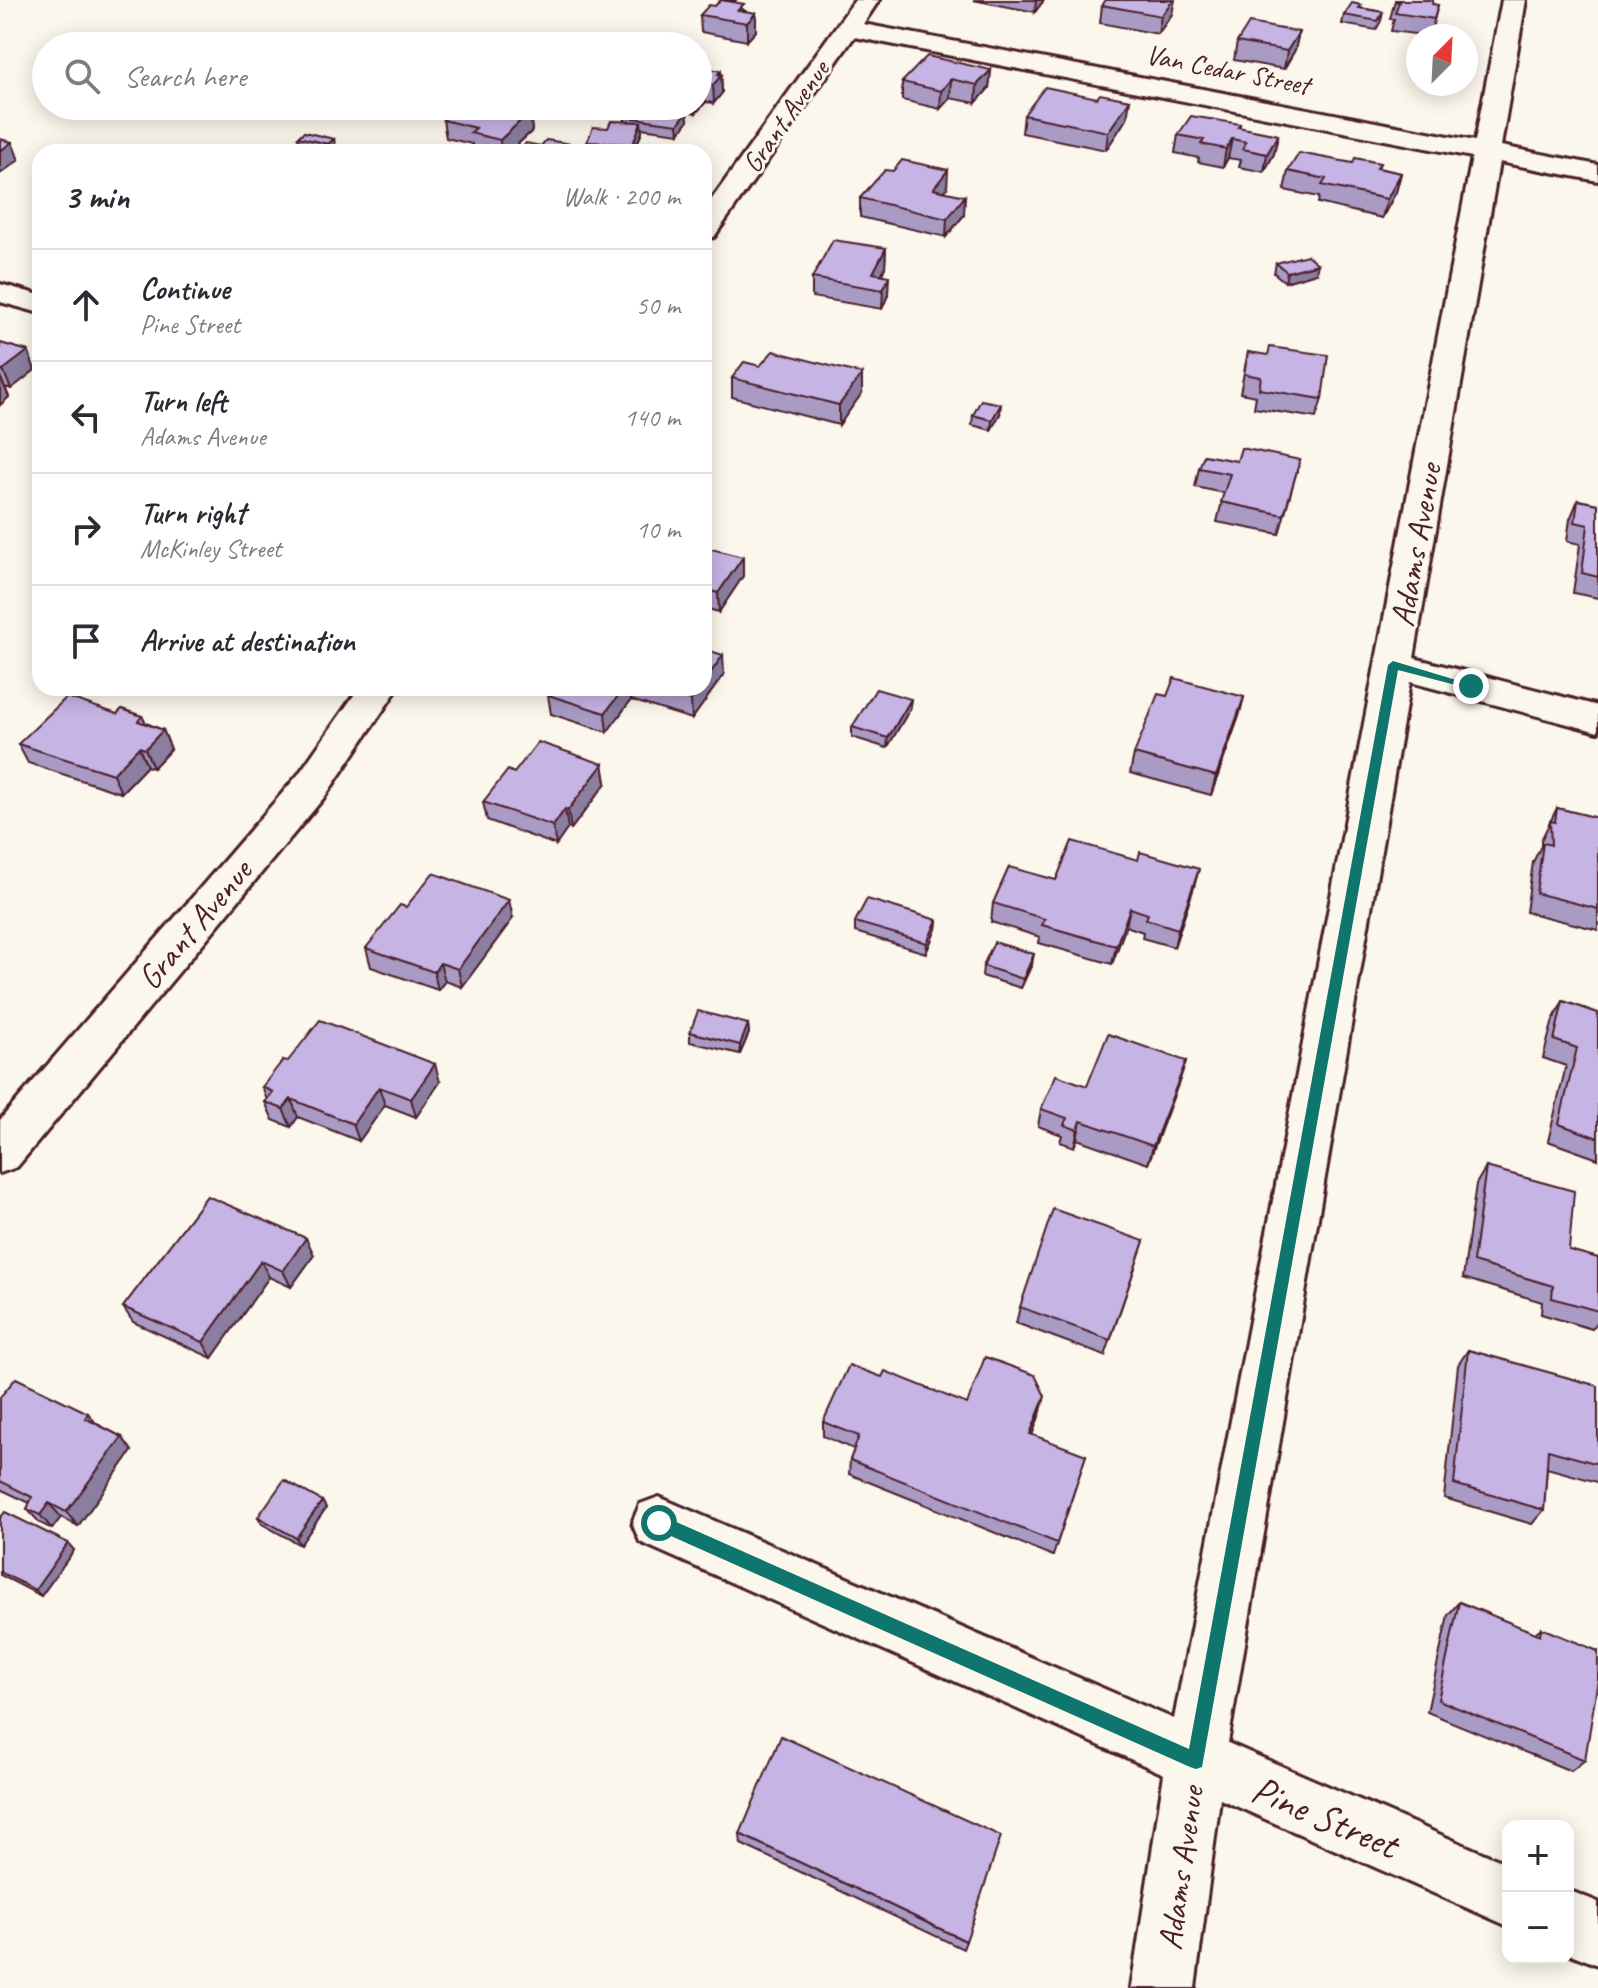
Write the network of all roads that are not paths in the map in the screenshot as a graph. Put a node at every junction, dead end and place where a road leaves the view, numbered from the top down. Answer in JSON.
{"nodes":[{"id":1,"x":867,"y":0,"type":"edge"},
{"id":2,"x":1514,"y":0,"type":"edge"},
{"id":3,"x":847,"y":28,"type":"junction"},
{"id":4,"x":1486,"y":151,"type":"junction"},
{"id":5,"x":1598,"y":173,"type":"edge"},
{"id":6,"x":712,"y":220,"type":"edge"},
{"id":7,"x":0,"y":293,"type":"edge"},
{"id":8,"x":32,"y":302,"type":"edge"},
{"id":9,"x":1393,"y":665,"type":"junction"},
{"id":10,"x":373,"y":696,"type":"edge"},
{"id":11,"x":1598,"y":719,"type":"edge"},
{"id":12,"x":0,"y":1153,"type":"edge"},
{"id":13,"x":659,"y":1523,"type":"dead end"},
{"id":14,"x":1196,"y":1760,"type":"junction"},
{"id":15,"x":1502,"y":1892,"type":"edge"},
{"id":16,"x":1574,"y":1924,"type":"edge"},
{"id":17,"x":1598,"y":1934,"type":"edge"},
{"id":18,"x":1163,"y":1988,"type":"edge"}],
"edges":[{"from":1,"to":3,"type":"street","name":"Grant Avenue"},
{"from":2,"to":4,"type":"street","name":"Adams Avenue"},
{"from":3,"to":4,"type":"street","name":"Van Cedar Street"},
{"from":3,"to":6,"type":"street","name":"Grant Avenue"},
{"from":4,"to":5,"type":"street","name":"Van Cedar Street"},
{"from":4,"to":9,"type":"street","name":"Adams Avenue"},
{"from":7,"to":8,"type":"street"},
{"from":9,"to":11,"type":"street"},
{"from":9,"to":14,"type":"street","name":"Adams Avenue"},
{"from":10,"to":12,"type":"street","name":"Grant Avenue"},
{"from":13,"to":14,"type":"street","name":"Pine Street"},
{"from":14,"to":15,"type":"street","name":"Pine Street"},
{"from":14,"to":18,"type":"street","name":"Adams Avenue"},
{"from":16,"to":17,"type":"street"}]}
